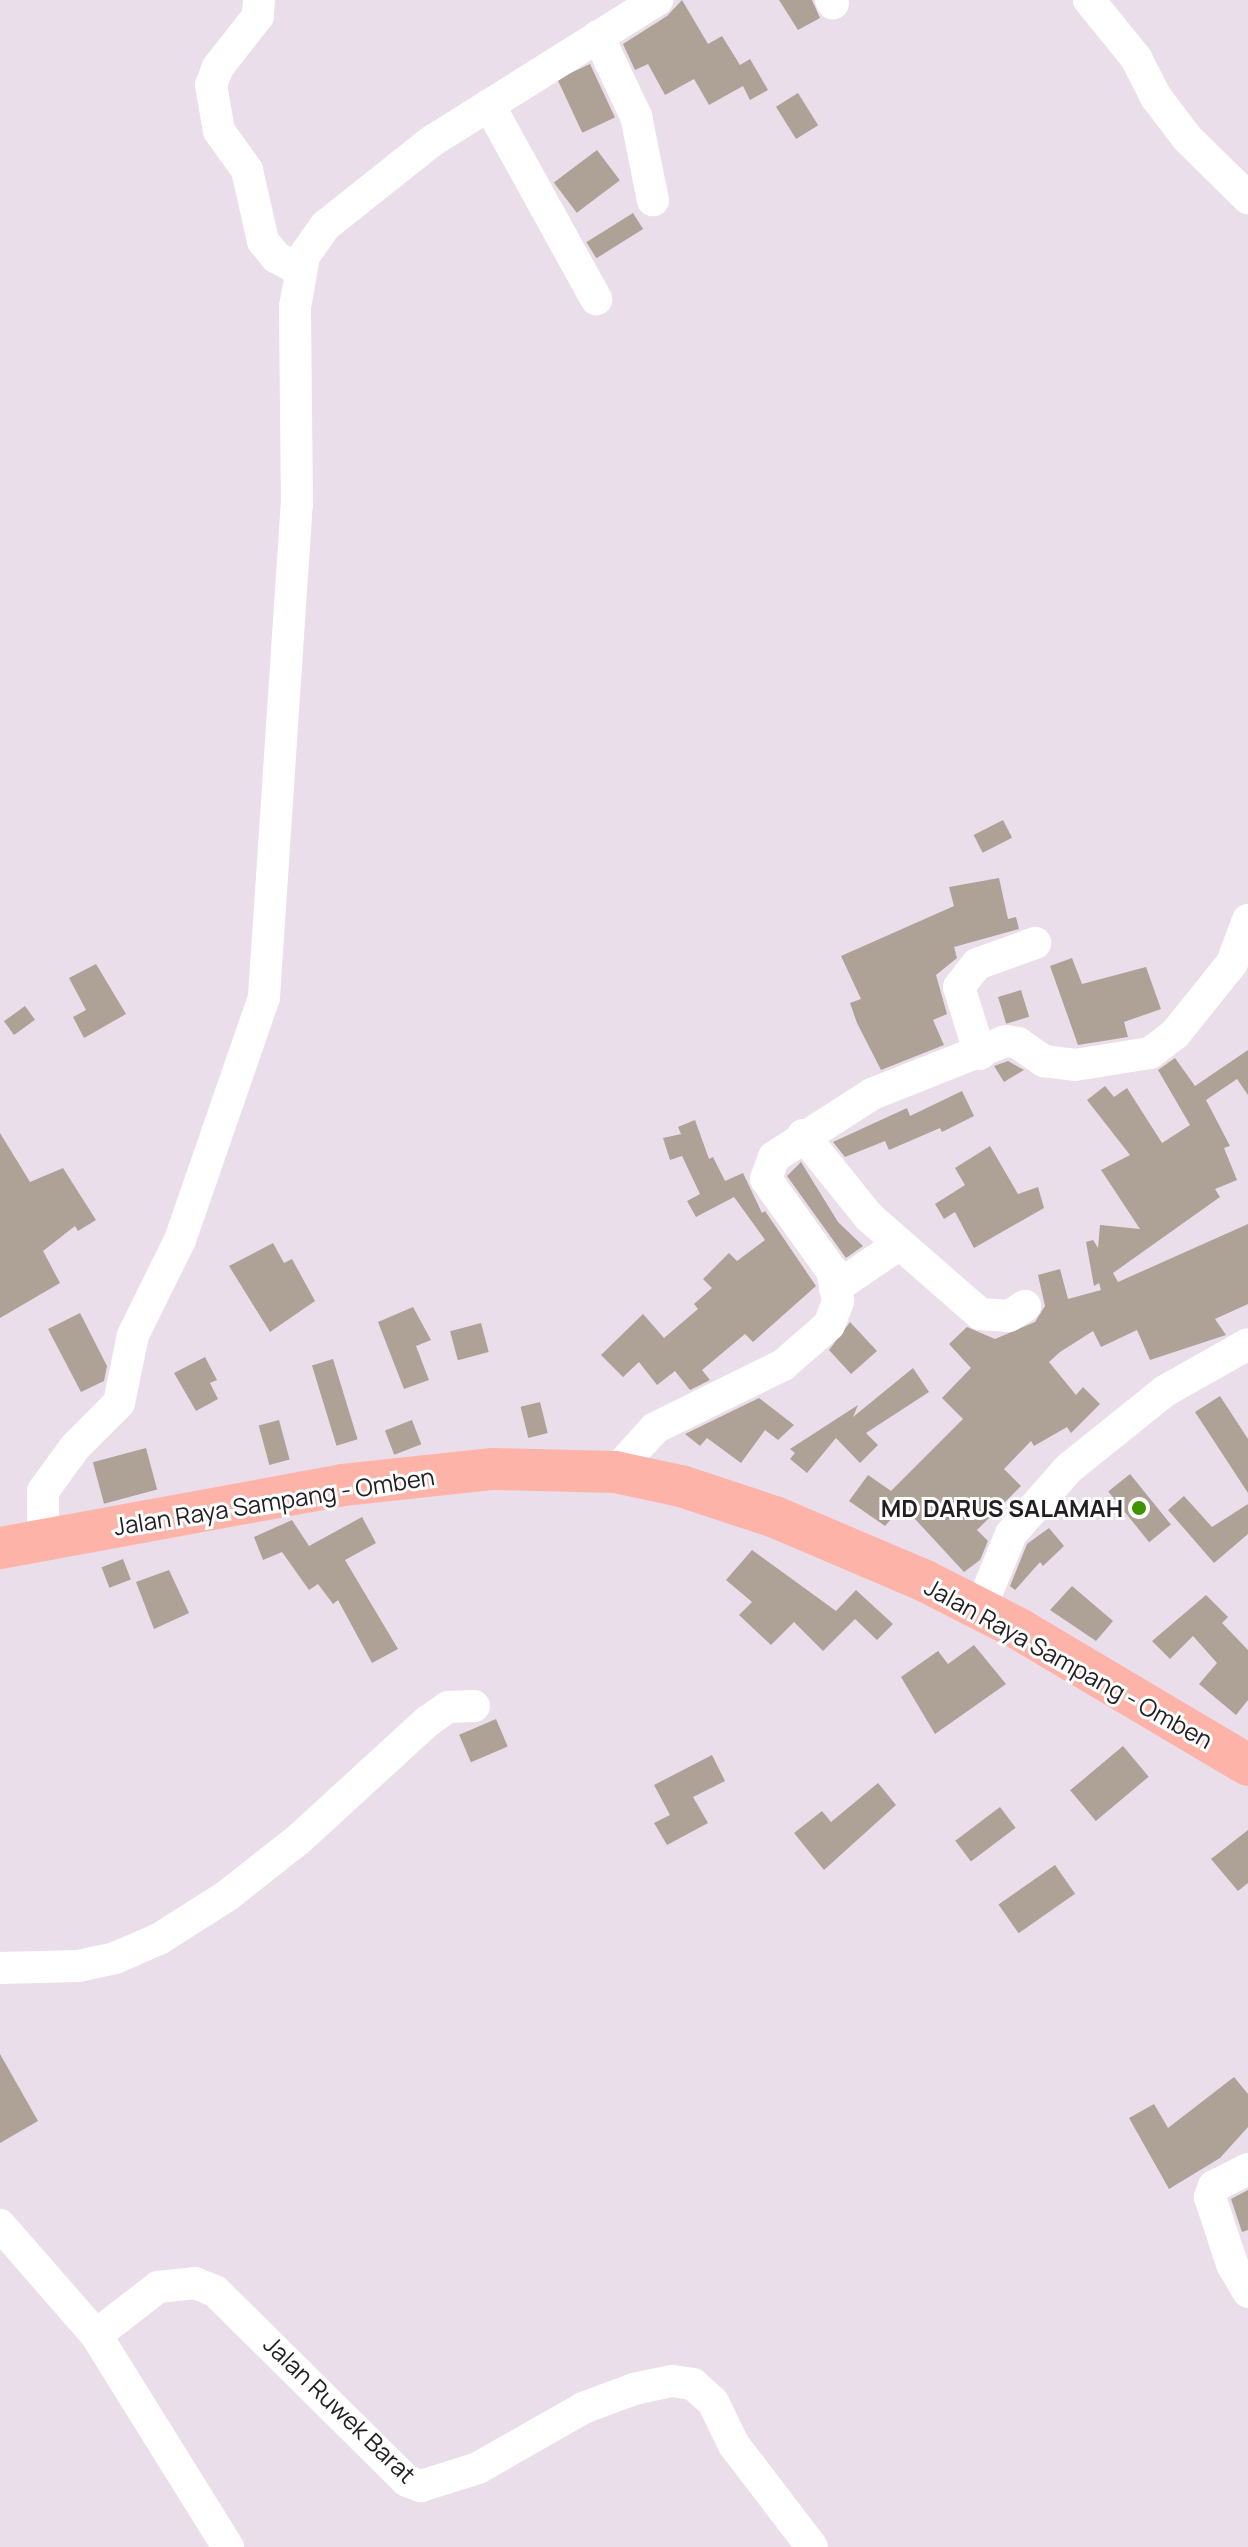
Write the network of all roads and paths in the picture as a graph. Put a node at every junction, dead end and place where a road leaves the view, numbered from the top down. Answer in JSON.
{"nodes":[{"id":1,"x":259,"y":0,"type":"edge"},
{"id":2,"x":657,"y":0,"type":"edge"},
{"id":3,"x":1089,"y":0,"type":"edge"},
{"id":4,"x":598,"y":36,"type":"junction"},
{"id":5,"x":489,"y":105,"type":"junction"},
{"id":6,"x":1248,"y":198,"type":"edge"},
{"id":7,"x":653,"y":200,"type":"dead end"},
{"id":8,"x":299,"y":270,"type":"junction"},
{"id":9,"x":596,"y":299,"type":"dead end"},
{"id":10,"x":1248,"y":920,"type":"edge"},
{"id":11,"x":1035,"y":943,"type":"dead end"},
{"id":12,"x":980,"y":1054,"type":"junction"},
{"id":13,"x":803,"y":1135,"type":"junction"},
{"id":14,"x":898,"y":1245,"type":"junction"},
{"id":15,"x":835,"y":1288,"type":"junction"},
{"id":16,"x":1025,"y":1306,"type":"dead end"},
{"id":17,"x":1248,"y":1344,"type":"edge"},
{"id":18,"x":615,"y":1472,"type":"junction"},
{"id":19,"x":43,"y":1539,"type":"junction"},
{"id":20,"x":0,"y":1548,"type":"edge"},
{"id":21,"x":980,"y":1609,"type":"junction"},
{"id":22,"x":474,"y":1706,"type":"dead end"},
{"id":23,"x":1248,"y":1765,"type":"edge"},
{"id":24,"x":0,"y":1968,"type":"edge"},
{"id":25,"x":1248,"y":2169,"type":"edge"},
{"id":26,"x":0,"y":2225,"type":"edge"},
{"id":27,"x":1248,"y":2292,"type":"edge"},
{"id":28,"x":96,"y":2335,"type":"junction"},
{"id":29,"x":228,"y":2547,"type":"edge"},
{"id":30,"x":812,"y":2547,"type":"edge"}],
"edges":[{"from":1,"to":8,"type":"street"},
{"from":2,"to":4,"type":"street"},
{"from":3,"to":6,"type":"street"},
{"from":4,"to":5,"type":"street"},
{"from":4,"to":7,"type":"street"},
{"from":5,"to":8,"type":"street"},
{"from":5,"to":9,"type":"street"},
{"from":8,"to":19,"type":"street"},
{"from":10,"to":12,"type":"street"},
{"from":11,"to":12,"type":"street"},
{"from":12,"to":13,"type":"street"},
{"from":13,"to":14,"type":"street"},
{"from":13,"to":15,"type":"street"},
{"from":14,"to":15,"type":"street"},
{"from":14,"to":16,"type":"street"},
{"from":15,"to":18,"type":"street"},
{"from":17,"to":21,"type":"street"},
{"from":18,"to":19,"type":"main road","name":"Jalan Raya Sampang - Omben"},
{"from":18,"to":21,"type":"main road","name":"Jalan Raya Sampang - Omben"},
{"from":19,"to":20,"type":"main road","name":"Jalan Raya Sampang - Omben"},
{"from":21,"to":23,"type":"main road","name":"Jalan Raya Sampang - Omben"},
{"from":22,"to":24,"type":"street"},
{"from":25,"to":27,"type":"street"},
{"from":26,"to":28,"type":"street"},
{"from":28,"to":29,"type":"street"},
{"from":28,"to":30,"type":"street","name":"Jalan Ruwek Barat"}]}
